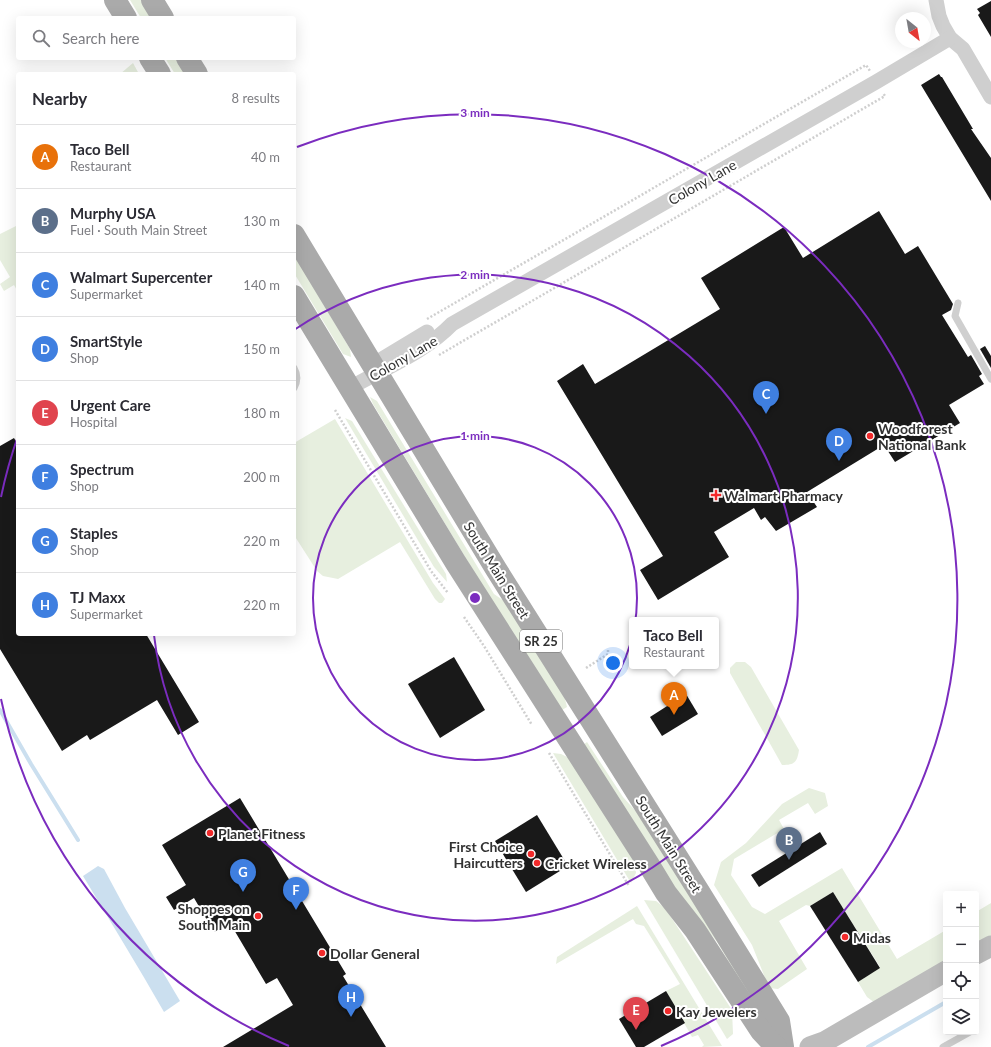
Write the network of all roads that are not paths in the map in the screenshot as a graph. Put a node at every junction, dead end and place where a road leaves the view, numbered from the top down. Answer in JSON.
{"nodes":[{"id":1,"x":115,"y":0,"type":"edge"},
{"id":2,"x":152,"y":0,"type":"edge"},
{"id":3,"x":936,"y":0,"type":"edge"},
{"id":4,"x":125,"y":16,"type":"edge"},
{"id":5,"x":162,"y":16,"type":"edge"},
{"id":6,"x":950,"y":38,"type":"junction"},
{"id":7,"x":151,"y":60,"type":"edge"},
{"id":8,"x":188,"y":60,"type":"edge"},
{"id":9,"x":159,"y":72,"type":"edge"},
{"id":10,"x":196,"y":72,"type":"edge"},
{"id":11,"x":991,"y":97,"type":"edge"},
{"id":12,"x":296,"y":238,"type":"edge"},
{"id":13,"x":296,"y":299,"type":"edge"},
{"id":14,"x":958,"y":303,"type":"dead end"},
{"id":15,"x":374,"y":369,"type":"junction"},
{"id":16,"x":296,"y":371,"type":"edge"},
{"id":17,"x":991,"y":378,"type":"edge"},
{"id":18,"x":296,"y":384,"type":"edge"},
{"id":19,"x":350,"y":388,"type":"junction"},
{"id":20,"x":991,"y":946,"type":"edge"},
{"id":21,"x":979,"y":952,"type":"edge"},
{"id":22,"x":943,"y":973,"type":"edge"},
{"id":23,"x":965,"y":1035,"type":"edge"},
{"id":24,"x":776,"y":1047,"type":"edge"},
{"id":25,"x":783,"y":1047,"type":"edge"},
{"id":26,"x":810,"y":1047,"type":"edge"},
{"id":27,"x":943,"y":1047,"type":"edge"}],
"edges":[{"from":1,"to":4,"type":"main road"},
{"from":2,"to":5,"type":"main road"},
{"from":3,"to":6,"type":"street"},
{"from":6,"to":11,"type":"street"},
{"from":6,"to":15,"type":"street","name":"Colony Lane"},
{"from":7,"to":9,"type":"main road"},
{"from":8,"to":10,"type":"main road"},
{"from":12,"to":15,"type":"main road","name":"South Main Street","number":"SR 25"},
{"from":13,"to":19,"type":"main road","name":"South Main Street","number":"SR 25"},
{"from":14,"to":17,"type":"lane"},
{"from":15,"to":19,"type":"street","name":"Colony Lane"},
{"from":15,"to":25,"type":"main road","name":"South Main Street","number":"SR 25"},
{"from":16,"to":18,"type":"lane"},
{"from":19,"to":24,"type":"main road","name":"South Main Street","number":"SR 25"},
{"from":20,"to":21,"type":"main road"},
{"from":22,"to":26,"type":"main road"},
{"from":23,"to":27,"type":"lane"}]}
